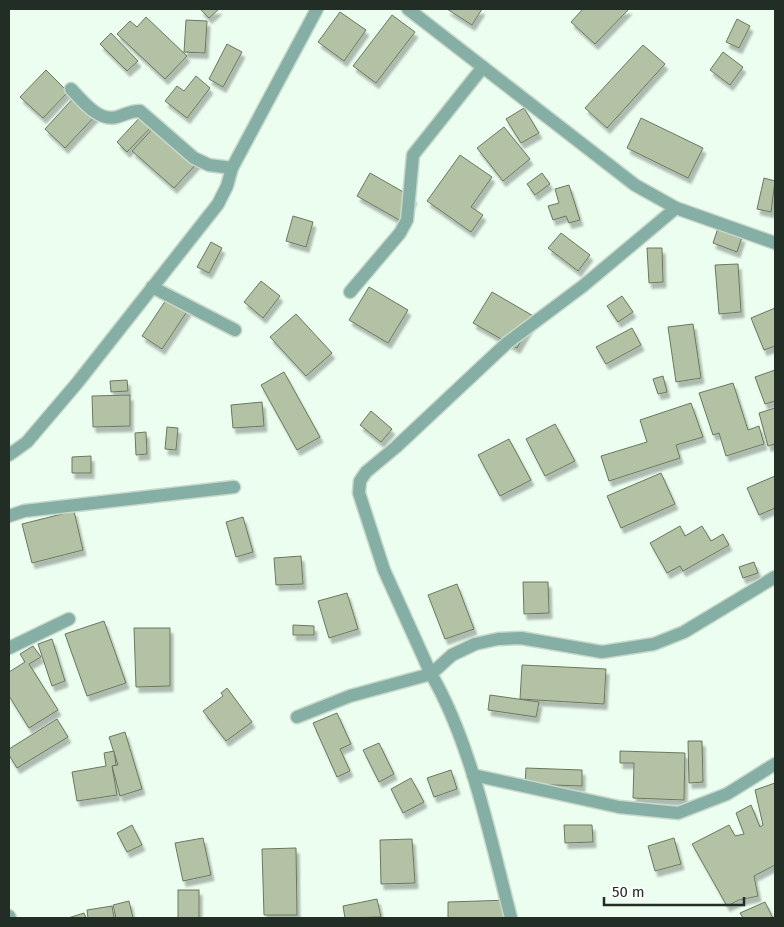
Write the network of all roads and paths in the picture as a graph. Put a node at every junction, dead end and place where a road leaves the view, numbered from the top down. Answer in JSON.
{"nodes":[{"id":1,"x":317,"y":9,"type":"edge"},
{"id":2,"x":408,"y":9,"type":"edge"},
{"id":3,"x":483,"y":67,"type":"junction"},
{"id":4,"x":71,"y":89,"type":"dead end"},
{"id":5,"x":232,"y":168,"type":"junction"},
{"id":6,"x":676,"y":208,"type":"junction"},
{"id":7,"x":775,"y":243,"type":"edge"},
{"id":8,"x":152,"y":287,"type":"junction"},
{"id":9,"x":350,"y":292,"type":"dead end"},
{"id":10,"x":235,"y":330,"type":"dead end"},
{"id":11,"x":9,"y":455,"type":"edge"},
{"id":12,"x":234,"y":487,"type":"dead end"},
{"id":13,"x":9,"y":516,"type":"edge"},
{"id":14,"x":775,"y":577,"type":"edge"},
{"id":15,"x":69,"y":619,"type":"dead end"},
{"id":16,"x":9,"y":648,"type":"edge"},
{"id":17,"x":431,"y":674,"type":"junction"},
{"id":18,"x":296,"y":717,"type":"dead end"},
{"id":19,"x":775,"y":764,"type":"edge"},
{"id":20,"x":473,"y":775,"type":"junction"},
{"id":21,"x":511,"y":918,"type":"edge"}],
"edges":[{"from":1,"to":5,"type":"street"},
{"from":2,"to":3,"type":"street"},
{"from":3,"to":6,"type":"street"},
{"from":3,"to":9,"type":"street"},
{"from":4,"to":5,"type":"street"},
{"from":5,"to":8,"type":"street"},
{"from":6,"to":7,"type":"street"},
{"from":6,"to":17,"type":"street"},
{"from":8,"to":10,"type":"street"},
{"from":8,"to":11,"type":"street"},
{"from":12,"to":13,"type":"street"},
{"from":14,"to":17,"type":"street"},
{"from":15,"to":16,"type":"street"},
{"from":17,"to":18,"type":"street"},
{"from":17,"to":20,"type":"street"},
{"from":19,"to":20,"type":"street"},
{"from":20,"to":21,"type":"street"}]}
